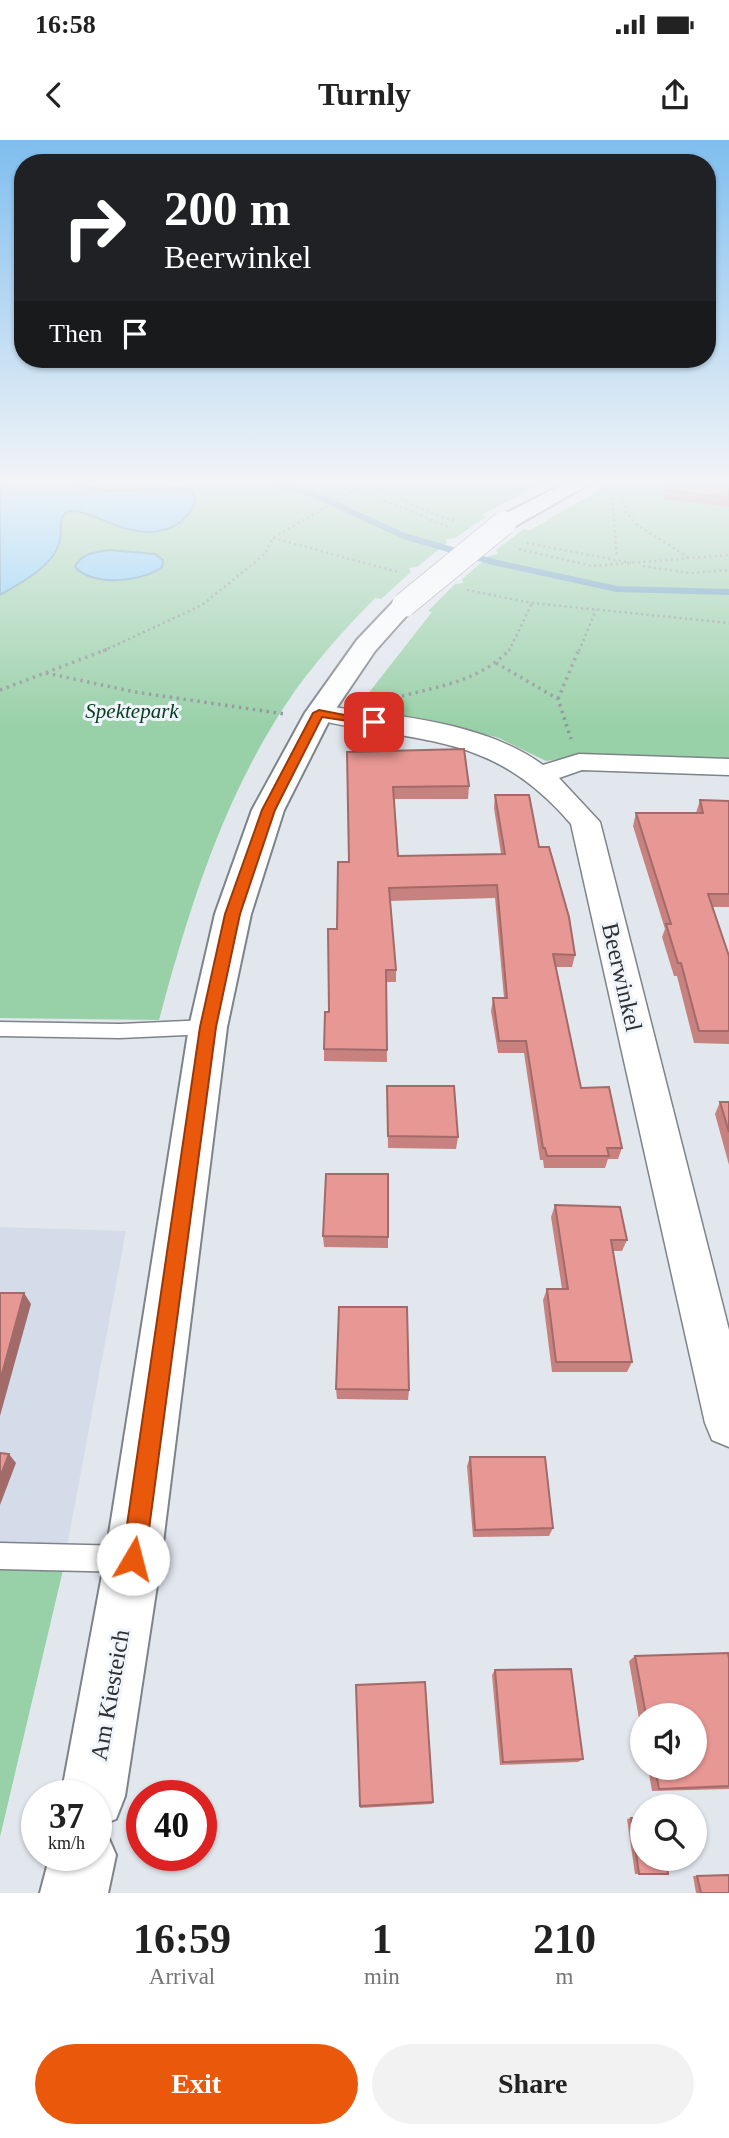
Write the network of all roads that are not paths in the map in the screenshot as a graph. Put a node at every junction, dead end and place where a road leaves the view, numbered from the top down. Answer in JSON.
{"nodes":[{"id":1,"x":452,"y":566,"type":"edge"},
{"id":2,"x":317,"y":716,"type":"junction"},
{"id":3,"x":729,"y":767,"type":"edge"},
{"id":4,"x":542,"y":775,"type":"junction"},
{"id":5,"x":208,"y":1027,"type":"junction"},
{"id":6,"x":0,"y":1029,"type":"edge"},
{"id":7,"x":729,"y":1423,"type":"edge"},
{"id":8,"x":0,"y":1556,"type":"edge"},
{"id":9,"x":133,"y":1559,"type":"junction"},
{"id":10,"x":96,"y":1780,"type":"edge"},
{"id":11,"x":79,"y":1871,"type":"edge"},
{"id":12,"x":74,"y":1893,"type":"edge"}],
"edges":[{"from":1,"to":2,"type":"street","name":"Am Kiesteich","bridge":true},
{"from":2,"to":4,"type":"street","name":"Beerwinkel"},
{"from":2,"to":5,"type":"street","name":"Am Kiesteich"},
{"from":3,"to":4,"type":"street"},
{"from":4,"to":7,"type":"street","name":"Beerwinkel"},
{"from":5,"to":6,"type":"lane"},
{"from":5,"to":9,"type":"street","name":"Am Kiesteich"},
{"from":8,"to":9,"type":"lane"},
{"from":9,"to":10,"type":"street","name":"Am Kiesteich"},
{"from":11,"to":12,"type":"street"}]}
